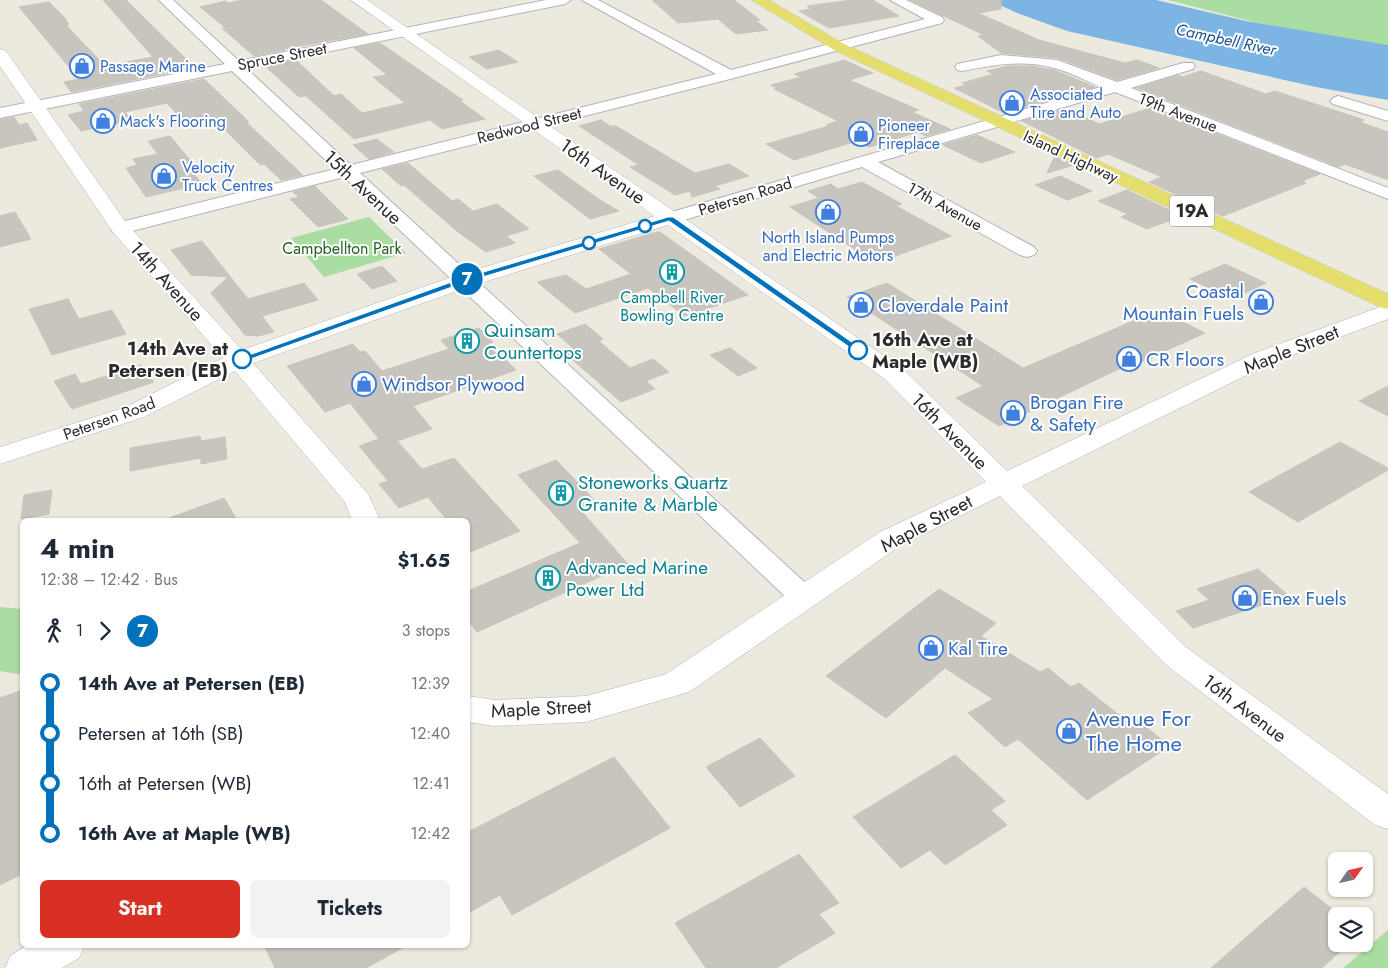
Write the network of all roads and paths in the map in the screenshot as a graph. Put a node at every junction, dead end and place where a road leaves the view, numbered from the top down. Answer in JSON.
{"nodes":[{"id":1,"x":165,"y":0,"type":"edge"},
{"id":2,"x":358,"y":0,"type":"edge"},
{"id":3,"x":564,"y":0,"type":"edge"},
{"id":4,"x":588,"y":0,"type":"edge"},
{"id":5,"x":759,"y":0,"type":"edge"},
{"id":6,"x":896,"y":0,"type":"edge"},
{"id":7,"x":404,"y":32,"type":"junction"},
{"id":8,"x":838,"y":47,"type":"junction"},
{"id":9,"x":0,"y":54,"type":"edge"},
{"id":10,"x":234,"y":66,"type":"junction"},
{"id":11,"x":1188,"y":66,"type":"dead end"},
{"id":12,"x":962,"y":67,"type":"dead end"},
{"id":13,"x":729,"y":75,"type":"junction"},
{"id":14,"x":1115,"y":87,"type":"junction"},
{"id":15,"x":1338,"y":101,"type":"dead end"},
{"id":16,"x":36,"y":106,"type":"junction"},
{"id":17,"x":0,"y":113,"type":"edge"},
{"id":18,"x":1388,"y":116,"type":"edge"},
{"id":19,"x":996,"y":121,"type":"junction"},
{"id":20,"x":535,"y":124,"type":"junction"},
{"id":21,"x":863,"y":161,"type":"junction"},
{"id":22,"x":346,"y":171,"type":"junction"},
{"id":23,"x":1388,"y":194,"type":"edge"},
{"id":24,"x":670,"y":218,"type":"junction"},
{"id":25,"x":120,"y":228,"type":"junction"},
{"id":26,"x":1027,"y":250,"type":"dead end"},
{"id":27,"x":463,"y":281,"type":"junction"},
{"id":28,"x":1388,"y":302,"type":"edge"},
{"id":29,"x":1388,"y":311,"type":"edge"},
{"id":30,"x":238,"y":360,"type":"junction"},
{"id":31,"x":0,"y":456,"type":"edge"},
{"id":32,"x":1003,"y":484,"type":"junction"},
{"id":33,"x":365,"y":518,"type":"edge"},
{"id":34,"x":804,"y":598,"type":"junction"},
{"id":35,"x":470,"y":709,"type":"edge"},
{"id":36,"x":1388,"y":814,"type":"edge"},
{"id":37,"x":60,"y":948,"type":"edge"},
{"id":38,"x":25,"y":968,"type":"edge"}],
"edges":[{"from":1,"to":10,"type":"street","name":"15th Avenue"},
{"from":2,"to":7,"type":"street","name":"16th Avenue"},
{"from":3,"to":7,"type":"street","name":"Spruce Street"},
{"from":4,"to":13,"type":"street"},
{"from":5,"to":8,"type":"main road","name":"Island Highway","number":"19A"},
{"from":6,"to":8,"type":"street","name":"Redwood Street"},
{"from":7,"to":10,"type":"street","name":"Spruce Street"},
{"from":7,"to":20,"type":"street","name":"16th Avenue"},
{"from":8,"to":13,"type":"street","name":"Redwood Street"},
{"from":8,"to":19,"type":"main road","name":"Island Highway","number":"19A"},
{"from":9,"to":16,"type":"street","name":"14th Avenue"},
{"from":10,"to":16,"type":"street","name":"Spruce Street"},
{"from":10,"to":22,"type":"street","name":"15th Avenue"},
{"from":11,"to":14,"type":"street","name":"Petersen Road"},
{"from":12,"to":14,"type":"street","name":"19th Avenue"},
{"from":13,"to":20,"type":"street","name":"Redwood Street"},
{"from":14,"to":19,"type":"street","name":"Petersen Road"},
{"from":14,"to":23,"type":"street","name":"19th Avenue"},
{"from":15,"to":18,"type":"street"},
{"from":16,"to":17,"type":"street","name":"Spruce Street"},
{"from":16,"to":25,"type":"street","name":"14th Avenue"},
{"from":19,"to":21,"type":"street","name":"Petersen Road"},
{"from":19,"to":28,"type":"main road","name":"Island Highway","number":"19A"},
{"from":20,"to":22,"type":"street","name":"Redwood Street"},
{"from":20,"to":24,"type":"street","name":"16th Avenue"},
{"from":21,"to":24,"type":"street","name":"Petersen Road"},
{"from":21,"to":26,"type":"street","name":"17th Avenue"},
{"from":22,"to":25,"type":"street","name":"Redwood Street"},
{"from":22,"to":27,"type":"street","name":"15th Avenue"},
{"from":24,"to":27,"type":"street","name":"Petersen Road"},
{"from":24,"to":32,"type":"street","name":"16th Avenue"},
{"from":25,"to":30,"type":"street","name":"14th Avenue"},
{"from":27,"to":30,"type":"street","name":"Petersen Road"},
{"from":27,"to":34,"type":"street","name":"15th Avenue"},
{"from":29,"to":32,"type":"street","name":"Maple Street"},
{"from":30,"to":31,"type":"street","name":"Petersen Road"},
{"from":30,"to":33,"type":"street","name":"14th Avenue"},
{"from":32,"to":34,"type":"street","name":"Maple Street"},
{"from":32,"to":36,"type":"street","name":"16th Avenue"},
{"from":34,"to":35,"type":"street","name":"Maple Street"},
{"from":37,"to":38,"type":"street"}]}
